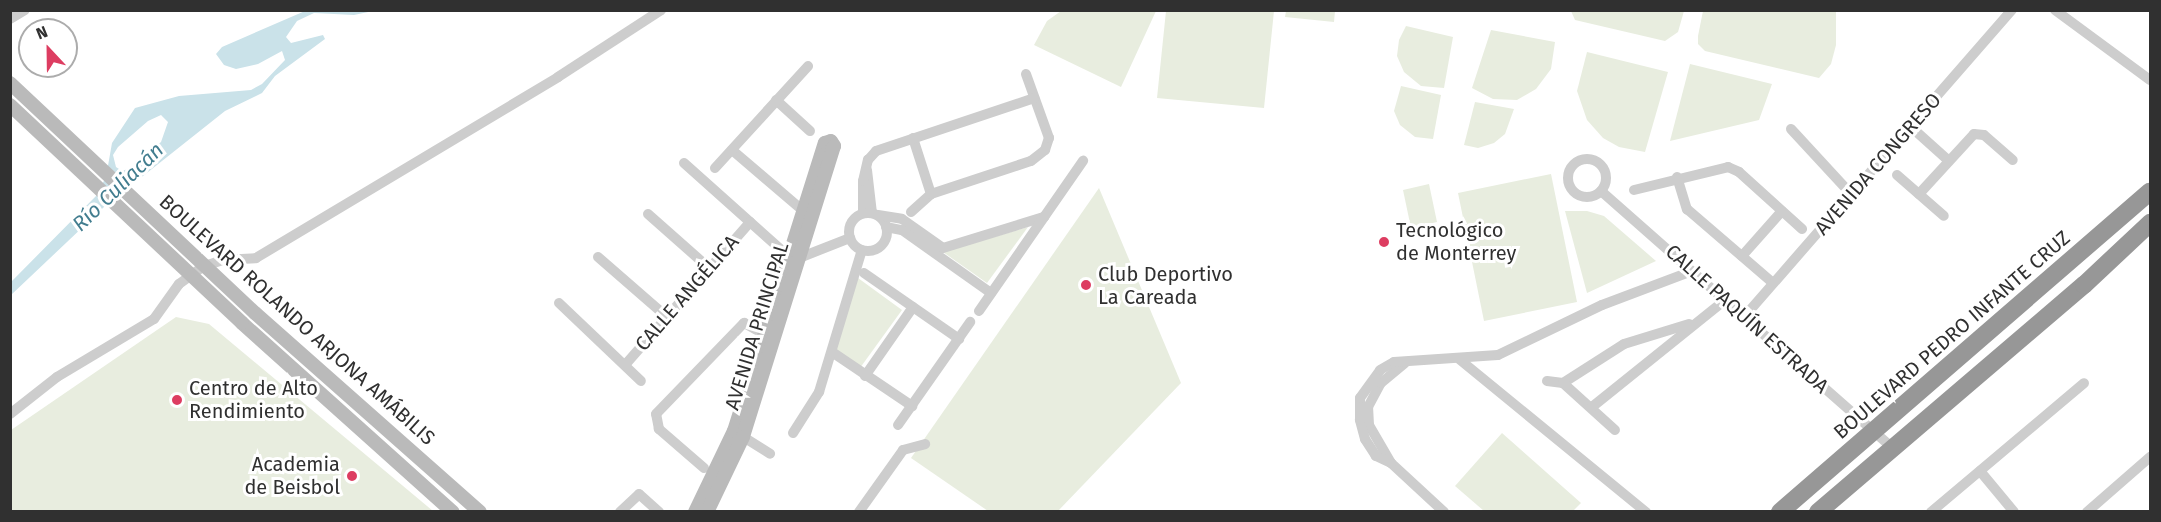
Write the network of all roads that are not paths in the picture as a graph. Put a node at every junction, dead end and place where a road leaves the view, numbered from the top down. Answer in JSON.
{"nodes":[{"id":1,"x":25,"y":10,"type":"edge"},
{"id":2,"x":661,"y":10,"type":"edge"},
{"id":3,"x":2012,"y":10,"type":"edge"},
{"id":4,"x":2055,"y":10,"type":"edge"},
{"id":5,"x":10,"y":19,"type":"edge"},
{"id":6,"x":808,"y":66,"type":"dead end"},
{"id":7,"x":1026,"y":74,"type":"dead end"},
{"id":8,"x":2151,"y":80,"type":"edge"},
{"id":9,"x":10,"y":83,"type":"edge"},
{"id":10,"x":1034,"y":98,"type":"junction"},
{"id":11,"x":776,"y":100,"type":"junction"},
{"id":12,"x":10,"y":105,"type":"edge"},
{"id":13,"x":1910,"y":126,"type":"junction"},
{"id":14,"x":1791,"y":129,"type":"dead end"},
{"id":15,"x":810,"y":131,"type":"dead end"},
{"id":16,"x":912,"y":138,"type":"junction"},
{"id":17,"x":829,"y":147,"type":"dead end"},
{"id":18,"x":732,"y":150,"type":"junction"},
{"id":19,"x":2013,"y":160,"type":"dead end"},
{"id":20,"x":1083,"y":161,"type":"dead end"},
{"id":21,"x":1949,"y":161,"type":"junction"},
{"id":22,"x":684,"y":163,"type":"dead end"},
{"id":23,"x":715,"y":168,"type":"dead end"},
{"id":24,"x":1897,"y":175,"type":"dead end"},
{"id":25,"x":1677,"y":177,"type":"junction"},
{"id":26,"x":1634,"y":190,"type":"dead end"},
{"id":27,"x":1601,"y":191,"type":"dead end"},
{"id":28,"x":2151,"y":192,"type":"edge"},
{"id":29,"x":931,"y":194,"type":"junction"},
{"id":30,"x":1919,"y":194,"type":"junction"},
{"id":31,"x":1852,"y":195,"type":"junction"},
{"id":32,"x":1782,"y":211,"type":"junction"},
{"id":33,"x":911,"y":212,"type":"dead end"},
{"id":34,"x":648,"y":214,"type":"dead end"},
{"id":35,"x":807,"y":214,"type":"junction"},
{"id":36,"x":871,"y":214,"type":"junction"},
{"id":37,"x":1944,"y":216,"type":"dead end"},
{"id":38,"x":1044,"y":217,"type":"junction"},
{"id":39,"x":750,"y":222,"type":"junction"},
{"id":40,"x":2151,"y":223,"type":"edge"},
{"id":41,"x":886,"y":227,"type":"junction"},
{"id":42,"x":1802,"y":229,"type":"dead end"},
{"id":43,"x":850,"y":238,"type":"junction"},
{"id":44,"x":866,"y":250,"type":"junction"},
{"id":45,"x":941,"y":252,"type":"junction"},
{"id":46,"x":1742,"y":256,"type":"junction"},
{"id":47,"x":598,"y":257,"type":"dead end"},
{"id":48,"x":793,"y":257,"type":"junction"},
{"id":49,"x":709,"y":268,"type":"junction"},
{"id":50,"x":1692,"y":271,"type":"junction"},
{"id":51,"x":860,"y":272,"type":"junction"},
{"id":52,"x":1773,"y":283,"type":"junction"},
{"id":53,"x":991,"y":293,"type":"junction"},
{"id":54,"x":1725,"y":300,"type":"junction"},
{"id":55,"x":559,"y":303,"type":"dead end"},
{"id":56,"x":913,"y":307,"type":"junction"},
{"id":57,"x":979,"y":311,"type":"dead end"},
{"id":58,"x":667,"y":317,"type":"junction"},
{"id":59,"x":1744,"y":317,"type":"junction"},
{"id":60,"x":970,"y":322,"type":"dead end"},
{"id":61,"x":1695,"y":322,"type":"junction"},
{"id":62,"x":763,"y":338,"type":"junction"},
{"id":63,"x":959,"y":339,"type":"junction"},
{"id":64,"x":832,"y":352,"type":"junction"},
{"id":65,"x":1459,"y":359,"type":"junction"},
{"id":66,"x":625,"y":365,"type":"junction"},
{"id":67,"x":865,"y":376,"type":"junction"},
{"id":68,"x":641,"y":381,"type":"dead end"},
{"id":69,"x":1547,"y":381,"type":"dead end"},
{"id":70,"x":1563,"y":382,"type":"junction"},
{"id":71,"x":2084,"y":383,"type":"dead end"},
{"id":72,"x":912,"y":406,"type":"junction"},
{"id":73,"x":1592,"y":407,"type":"junction"},
{"id":74,"x":10,"y":414,"type":"edge"},
{"id":75,"x":898,"y":425,"type":"dead end"},
{"id":76,"x":1615,"y":430,"type":"dead end"},
{"id":77,"x":1874,"y":432,"type":"junction"},
{"id":78,"x":793,"y":433,"type":"dead end"},
{"id":79,"x":739,"y":434,"type":"junction"},
{"id":80,"x":925,"y":444,"type":"dead end"},
{"id":81,"x":1892,"y":448,"type":"junction"},
{"id":82,"x":770,"y":454,"type":"dead end"},
{"id":83,"x":2151,"y":457,"type":"edge"},
{"id":84,"x":704,"y":468,"type":"dead end"},
{"id":85,"x":1980,"y":471,"type":"junction"},
{"id":86,"x":453,"y":512,"type":"edge"},
{"id":87,"x":480,"y":512,"type":"edge"},
{"id":88,"x":620,"y":512,"type":"edge"},
{"id":89,"x":659,"y":512,"type":"edge"},
{"id":90,"x":695,"y":512,"type":"edge"},
{"id":91,"x":707,"y":512,"type":"edge"},
{"id":92,"x":859,"y":512,"type":"edge"},
{"id":93,"x":1444,"y":512,"type":"edge"},
{"id":94,"x":1646,"y":512,"type":"edge"},
{"id":95,"x":1780,"y":512,"type":"edge"},
{"id":96,"x":1818,"y":512,"type":"edge"},
{"id":97,"x":1931,"y":512,"type":"edge"},
{"id":98,"x":2014,"y":512,"type":"edge"},
{"id":99,"x":2087,"y":512,"type":"edge"}],
"edges":[{"from":1,"to":5,"type":"street"},
{"from":2,"to":74,"type":"street"},
{"from":3,"to":13,"type":"street","name":"AVENIDA CONGRESO"},
{"from":4,"to":8,"type":"street"},
{"from":6,"to":11,"type":"street"},
{"from":7,"to":10,"type":"street"},
{"from":9,"to":87,"type":"main road","name":"BOULEVARD ROLANDO ARJONA AMÁBILIS","bridge":true},
{"from":10,"to":16,"type":"street"},
{"from":10,"to":29,"type":"street"},
{"from":11,"to":15,"type":"street"},
{"from":11,"to":18,"type":"street"},
{"from":12,"to":86,"type":"main road","name":"BOULEVARD ROLANDO ARJONA AMÁBILIS","bridge":true},
{"from":13,"to":21,"type":"street"},
{"from":13,"to":31,"type":"street","name":"AVENIDA CONGRESO"},
{"from":14,"to":31,"type":"street"},
{"from":16,"to":29,"type":"street"},
{"from":16,"to":36,"type":"street"},
{"from":17,"to":35,"type":"main road","name":"AVENIDA PRINCIPAL"},
{"from":18,"to":23,"type":"street"},
{"from":18,"to":35,"type":"street"},
{"from":19,"to":21,"type":"street"},
{"from":20,"to":38,"type":"street"},
{"from":21,"to":30,"type":"street"},
{"from":22,"to":39,"type":"street"},
{"from":24,"to":30,"type":"street"},
{"from":25,"to":26,"type":"street"},
{"from":25,"to":32,"type":"street"},
{"from":25,"to":46,"type":"street"},
{"from":27,"to":50,"type":"street","name":"CALLE PAQUÍN ESTRADA"},
{"from":28,"to":77,"type":"highway","name":"BOULEVARD PEDRO INFANTE CRUZ"},
{"from":29,"to":33,"type":"street"},
{"from":30,"to":37,"type":"street"},
{"from":31,"to":52,"type":"street","name":"AVENIDA CONGRESO"},
{"from":32,"to":42,"type":"street"},
{"from":32,"to":46,"type":"street"},
{"from":34,"to":49,"type":"street"},
{"from":35,"to":48,"type":"main road","name":"AVENIDA PRINCIPAL"},
{"from":36,"to":41,"type":"street"},
{"from":36,"to":43,"type":"street"},
{"from":36,"to":45,"type":"street"},
{"from":38,"to":45,"type":"street"},
{"from":38,"to":53,"type":"street"},
{"from":39,"to":48,"type":"street"},
{"from":39,"to":49,"type":"street","name":"CALLE ANGÉLICA"},
{"from":40,"to":81,"type":"highway"},
{"from":41,"to":44,"type":"street"},
{"from":41,"to":45,"type":"street"},
{"from":43,"to":44,"type":"street"},
{"from":43,"to":48,"type":"street"},
{"from":44,"to":51,"type":"street"},
{"from":45,"to":53,"type":"street"},
{"from":46,"to":52,"type":"street"},
{"from":47,"to":58,"type":"street"},
{"from":48,"to":62,"type":"main road","name":"AVENIDA PRINCIPAL"},
{"from":48,"to":79,"type":"main road","name":"AVENIDA PRINCIPAL"},
{"from":49,"to":58,"type":"street","name":"CALLE ANGÉLICA"},
{"from":50,"to":54,"type":"street","name":"CALLE PAQUÍN ESTRADA"},
{"from":50,"to":65,"type":"street"},
{"from":51,"to":56,"type":"street"},
{"from":51,"to":64,"type":"street"},
{"from":52,"to":59,"type":"street","name":"AVENIDA CONGRESO"},
{"from":53,"to":57,"type":"street"},
{"from":54,"to":59,"type":"street","name":"CALLE PAQUÍN ESTRADA"},
{"from":54,"to":61,"type":"street"},
{"from":55,"to":66,"type":"street"},
{"from":56,"to":63,"type":"street"},
{"from":56,"to":67,"type":"street"},
{"from":58,"to":66,"type":"street","name":"CALLE ANGÉLICA"},
{"from":59,"to":77,"type":"street","name":"CALLE PAQUÍN ESTRADA"},
{"from":60,"to":63,"type":"street"},
{"from":61,"to":70,"type":"street"},
{"from":61,"to":73,"type":"street"},
{"from":62,"to":79,"type":"main road","name":"AVENIDA PRINCIPAL"},
{"from":62,"to":84,"type":"street"},
{"from":63,"to":72,"type":"street"},
{"from":64,"to":67,"type":"street"},
{"from":64,"to":78,"type":"street"},
{"from":65,"to":93,"type":"street"},
{"from":65,"to":94,"type":"street"},
{"from":66,"to":68,"type":"street"},
{"from":67,"to":72,"type":"street"},
{"from":69,"to":70,"type":"street"},
{"from":70,"to":73,"type":"street"},
{"from":71,"to":85,"type":"street"},
{"from":72,"to":75,"type":"street"},
{"from":73,"to":76,"type":"street"},
{"from":77,"to":81,"type":"street","name":"CALLE PAQUÍN ESTRADA"},
{"from":77,"to":95,"type":"highway","name":"BOULEVARD PEDRO INFANTE CRUZ"},
{"from":79,"to":82,"type":"street"},
{"from":79,"to":90,"type":"main road","name":"AVENIDA PRINCIPAL"},
{"from":79,"to":91,"type":"main road","name":"AVENIDA PRINCIPAL"},
{"from":80,"to":92,"type":"street"},
{"from":81,"to":96,"type":"highway"},
{"from":83,"to":99,"type":"street"},
{"from":85,"to":97,"type":"street"},
{"from":85,"to":98,"type":"street"},
{"from":88,"to":89,"type":"street"}]}
